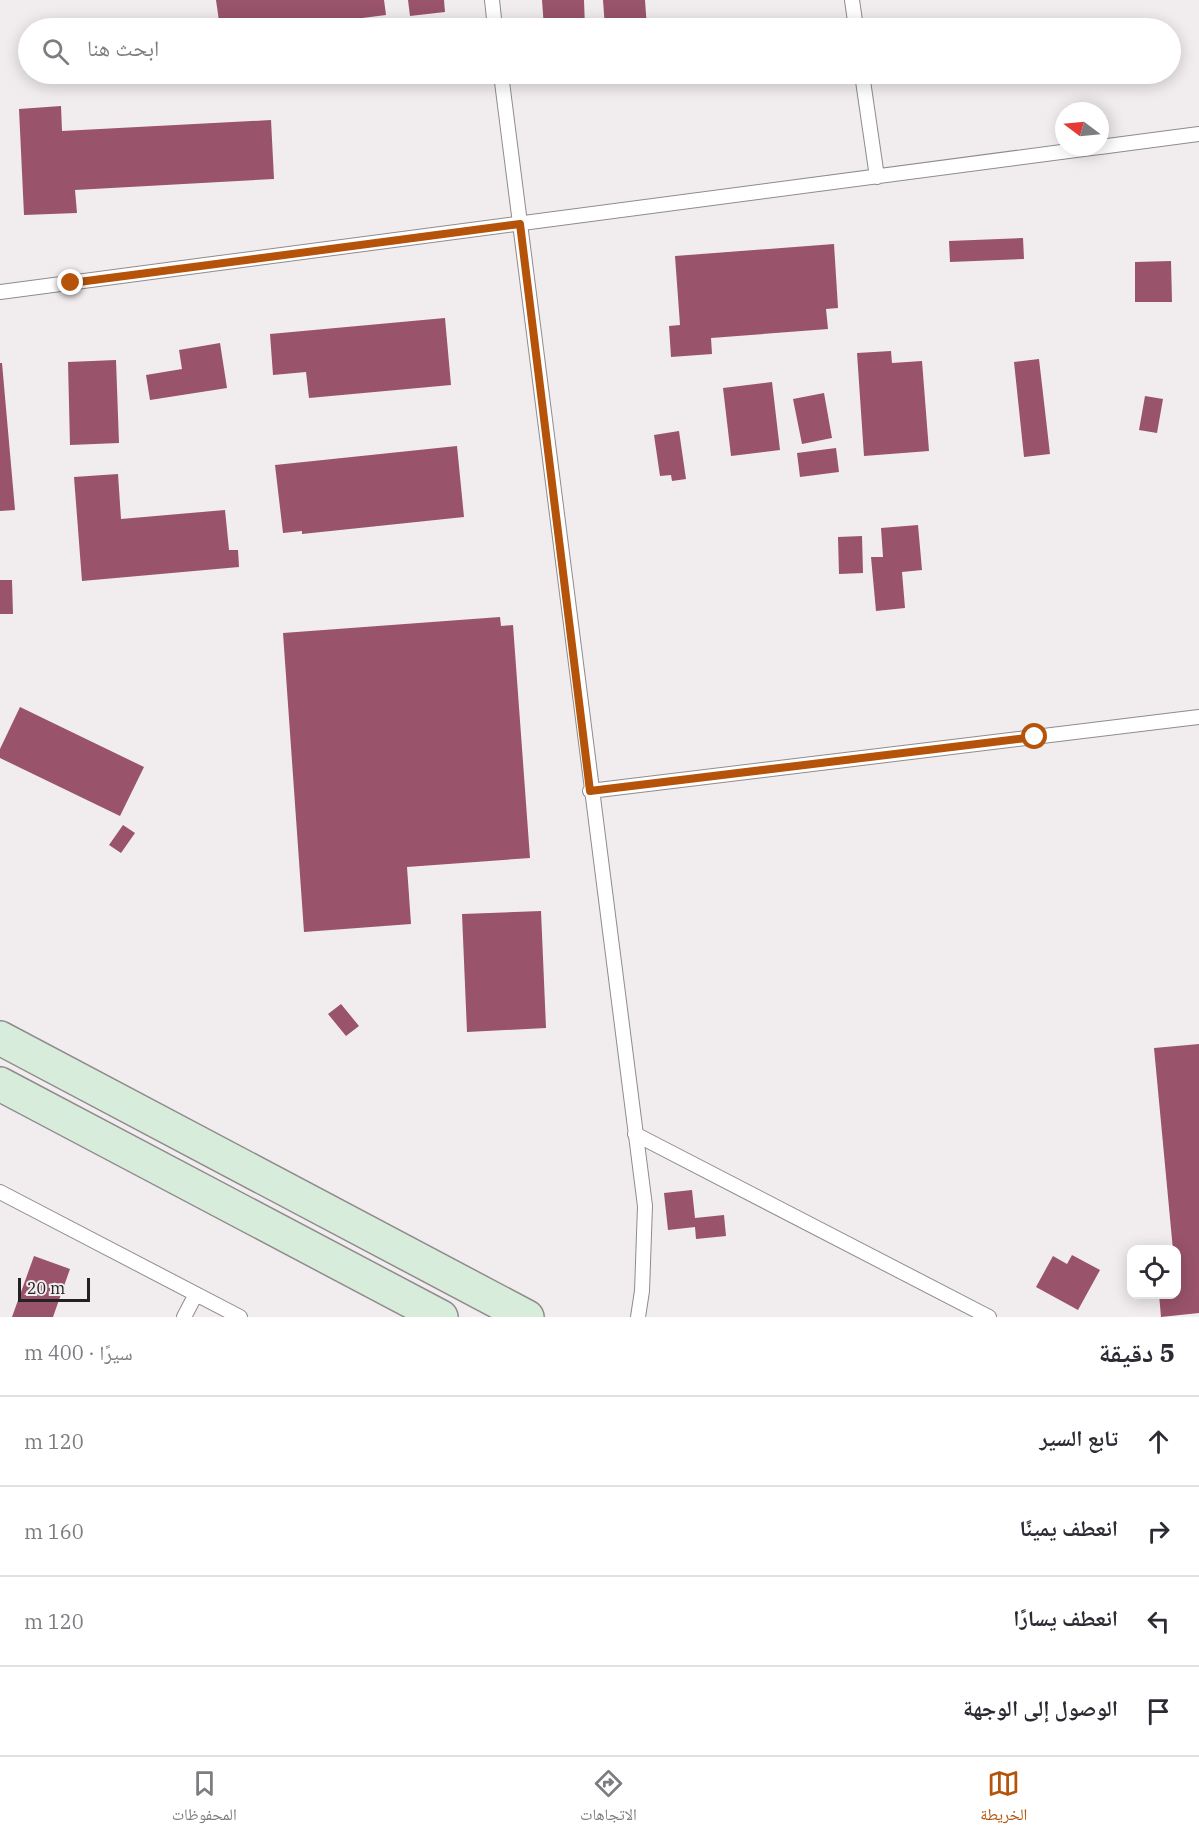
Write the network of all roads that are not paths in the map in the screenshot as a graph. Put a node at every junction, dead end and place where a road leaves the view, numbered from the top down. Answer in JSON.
{"nodes":[{"id":1,"x":492,"y":0,"type":"edge"},
{"id":2,"x":852,"y":0,"type":"edge"},
{"id":3,"x":494,"y":18,"type":"edge"},
{"id":4,"x":855,"y":18,"type":"edge"},
{"id":5,"x":502,"y":84,"type":"edge"},
{"id":6,"x":863,"y":84,"type":"edge"},
{"id":7,"x":1199,"y":134,"type":"edge"},
{"id":8,"x":1109,"y":146,"type":"edge"},
{"id":9,"x":1055,"y":153,"type":"edge"},
{"id":10,"x":877,"y":177,"type":"junction"},
{"id":11,"x":520,"y":224,"type":"junction"},
{"id":12,"x":0,"y":292,"type":"edge"},
{"id":13,"x":1199,"y":717,"type":"edge"},
{"id":14,"x":590,"y":791,"type":"junction"},
{"id":15,"x":0,"y":1038,"type":"edge"},
{"id":16,"x":0,"y":1084,"type":"edge"},
{"id":17,"x":635,"y":1134,"type":"junction"},
{"id":18,"x":0,"y":1192,"type":"edge"},
{"id":19,"x":196,"y":1294,"type":"junction"},
{"id":20,"x":184,"y":1317,"type":"edge"},
{"id":21,"x":240,"y":1317,"type":"edge"},
{"id":22,"x":441,"y":1317,"type":"edge"},
{"id":23,"x":527,"y":1317,"type":"edge"},
{"id":24,"x":638,"y":1317,"type":"edge"},
{"id":25,"x":989,"y":1317,"type":"edge"}],
"edges":[{"from":1,"to":3,"type":"lane"},
{"from":2,"to":4,"type":"lane"},
{"from":5,"to":11,"type":"lane"},
{"from":6,"to":10,"type":"lane"},
{"from":7,"to":8,"type":"lane"},
{"from":9,"to":10,"type":"lane"},
{"from":10,"to":11,"type":"lane"},
{"from":11,"to":12,"type":"lane"},
{"from":11,"to":14,"type":"lane"},
{"from":13,"to":14,"type":"lane"},
{"from":14,"to":17,"type":"lane"},
{"from":15,"to":23,"type":"main road"},
{"from":16,"to":22,"type":"main road"},
{"from":17,"to":24,"type":"lane"},
{"from":17,"to":25,"type":"lane"},
{"from":18,"to":19,"type":"lane"},
{"from":19,"to":20,"type":"lane"},
{"from":19,"to":21,"type":"lane"}]}
